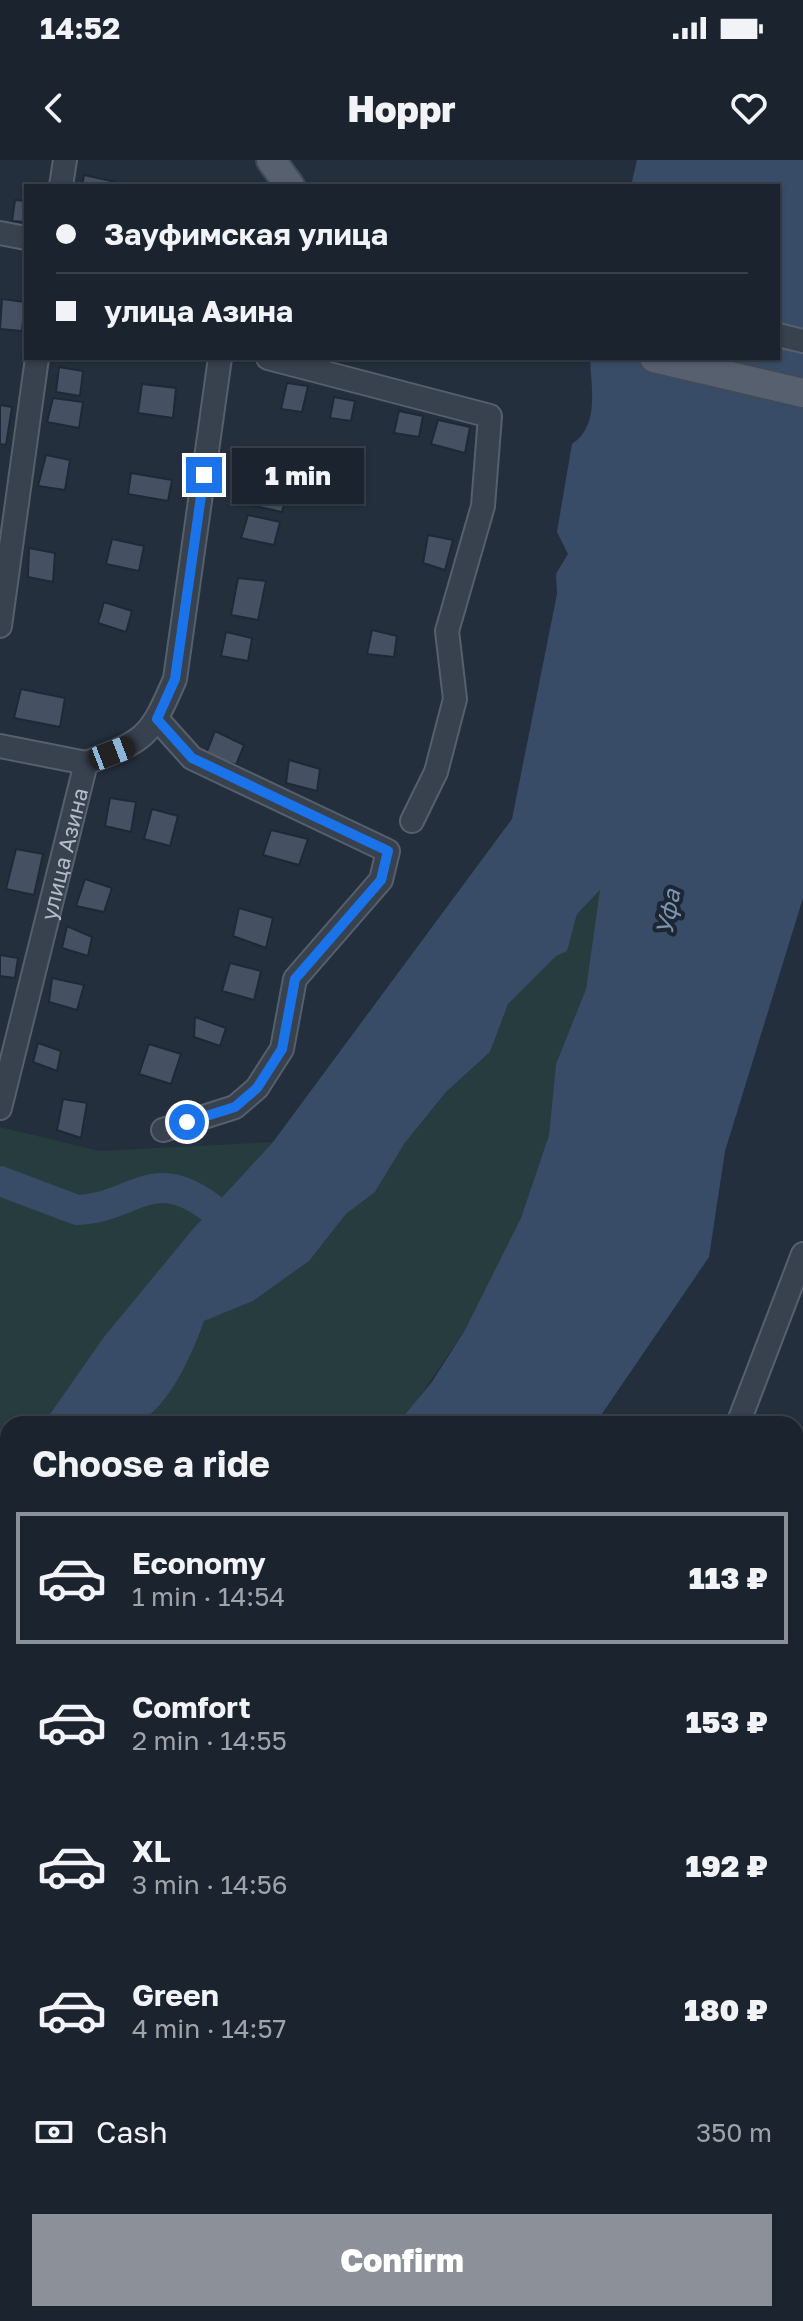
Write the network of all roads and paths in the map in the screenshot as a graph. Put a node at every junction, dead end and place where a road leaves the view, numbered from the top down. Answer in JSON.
{"nodes":[{"id":1,"x":65,"y":160,"type":"edge"},
{"id":2,"x":61,"y":184,"type":"edge"},
{"id":3,"x":0,"y":233,"type":"edge"},
{"id":4,"x":24,"y":238,"type":"edge"},
{"id":5,"x":780,"y":335,"type":"edge"},
{"id":6,"x":803,"y":341,"type":"edge"},
{"id":7,"x":37,"y":360,"type":"edge"},
{"id":8,"x":220,"y":360,"type":"edge"},
{"id":9,"x":276,"y":360,"type":"edge"},
{"id":10,"x":663,"y":360,"type":"edge"},
{"id":11,"x":803,"y":393,"type":"edge"},
{"id":12,"x":0,"y":626,"type":"edge"},
{"id":13,"x":157,"y":719,"type":"junction"},
{"id":14,"x":0,"y":746,"type":"edge"},
{"id":15,"x":86,"y":763,"type":"junction"},
{"id":16,"x":412,"y":821,"type":"dead end"},
{"id":17,"x":0,"y":1108,"type":"edge"},
{"id":18,"x":163,"y":1130,"type":"dead end"},
{"id":19,"x":803,"y":1254,"type":"edge"},
{"id":20,"x":741,"y":1416,"type":"edge"}],
"edges":[{"from":1,"to":2,"type":"street"},
{"from":3,"to":4,"type":"street"},
{"from":5,"to":6,"type":"street"},
{"from":7,"to":12,"type":"street"},
{"from":8,"to":13,"type":"street","name":"улица Азина"},
{"from":9,"to":16,"type":"street"},
{"from":10,"to":11,"type":"main road"},
{"from":13,"to":15,"type":"street","name":"улица Азина"},
{"from":13,"to":18,"type":"street"},
{"from":14,"to":15,"type":"street"},
{"from":15,"to":17,"type":"street","name":"улица Азина"},
{"from":19,"to":20,"type":"street"}]}
